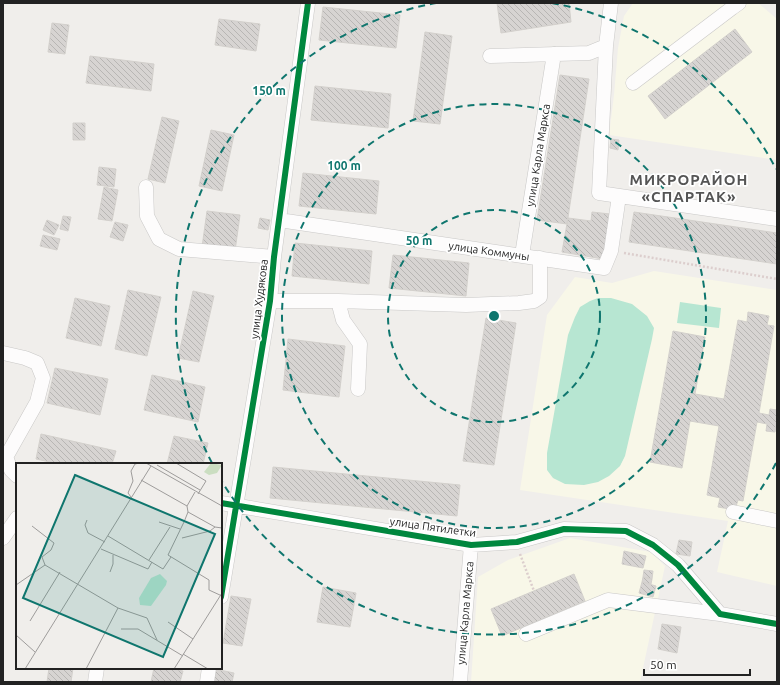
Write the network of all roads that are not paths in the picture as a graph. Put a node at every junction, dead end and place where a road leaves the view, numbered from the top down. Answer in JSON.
{"nodes":[{"id":1,"x":308,"y":3,"type":"edge"},
{"id":2,"x":611,"y":3,"type":"edge"},
{"id":3,"x":739,"y":3,"type":"edge"},
{"id":4,"x":606,"y":46,"type":"junction"},
{"id":5,"x":554,"y":54,"type":"junction"},
{"id":6,"x":490,"y":56,"type":"dead end"},
{"id":7,"x":633,"y":83,"type":"dead end"},
{"id":8,"x":146,"y":187,"type":"dead end"},
{"id":9,"x":619,"y":196,"type":"junction"},
{"id":10,"x":777,"y":219,"type":"edge"},
{"id":11,"x":280,"y":220,"type":"junction"},
{"id":12,"x":522,"y":255,"type":"junction"},
{"id":13,"x":274,"y":257,"type":"junction"},
{"id":14,"x":540,"y":258,"type":"junction"},
{"id":15,"x":270,"y":301,"type":"junction"},
{"id":16,"x":338,"y":301,"type":"junction"},
{"id":17,"x":3,"y":353,"type":"edge"},
{"id":18,"x":358,"y":389,"type":"dead end"},
{"id":19,"x":16,"y":475,"type":"edge"},
{"id":20,"x":222,"y":503,"type":"edge"},
{"id":21,"x":236,"y":505,"type":"junction"},
{"id":22,"x":733,"y":512,"type":"dead end"},
{"id":23,"x":16,"y":519,"type":"edge"},
{"id":24,"x":777,"y":521,"type":"edge"},
{"id":25,"x":3,"y":538,"type":"edge"},
{"id":26,"x":470,"y":545,"type":"junction"},
{"id":27,"x":222,"y":591,"type":"edge"},
{"id":28,"x":720,"y":614,"type":"junction"},
{"id":29,"x":777,"y":624,"type":"edge"},
{"id":30,"x":526,"y":634,"type":"dead end"},
{"id":31,"x":97,"y":669,"type":"edge"},
{"id":32,"x":209,"y":669,"type":"edge"},
{"id":33,"x":95,"y":682,"type":"edge"},
{"id":34,"x":207,"y":682,"type":"edge"},
{"id":35,"x":460,"y":682,"type":"edge"}],
"edges":[{"from":1,"to":11,"type":"street","name":"улица Худякова"},
{"from":2,"to":4,"type":"street"},
{"from":3,"to":7,"type":"street"},
{"from":4,"to":5,"type":"street"},
{"from":4,"to":9,"type":"street"},
{"from":5,"to":6,"type":"street"},
{"from":5,"to":12,"type":"street","name":"улица Карла Маркса"},
{"from":8,"to":13,"type":"street"},
{"from":9,"to":10,"type":"street"},
{"from":9,"to":14,"type":"street","name":"улица Коммуны"},
{"from":11,"to":12,"type":"street","name":"улица Коммуны"},
{"from":11,"to":13,"type":"street","name":"улица Худякова"},
{"from":12,"to":14,"type":"street","name":"улица Коммуны"},
{"from":13,"to":15,"type":"street","name":"улица Худякова"},
{"from":14,"to":16,"type":"street"},
{"from":15,"to":16,"type":"street"},
{"from":15,"to":21,"type":"street","name":"улица Худякова"},
{"from":16,"to":18,"type":"street"},
{"from":17,"to":19,"type":"street"},
{"from":20,"to":21,"type":"street","name":"улица Пятилетки"},
{"from":21,"to":26,"type":"street","name":"улица Пятилетки"},
{"from":21,"to":27,"type":"street","name":"улица Худякова"},
{"from":22,"to":24,"type":"street"},
{"from":23,"to":25,"type":"street"},
{"from":26,"to":28,"type":"street","name":"улица Пятилетки"},
{"from":26,"to":35,"type":"street","name":"улица Карла Маркса"},
{"from":28,"to":29,"type":"street"},
{"from":28,"to":30,"type":"street"},
{"from":31,"to":33,"type":"street"},
{"from":32,"to":34,"type":"street"}]}
